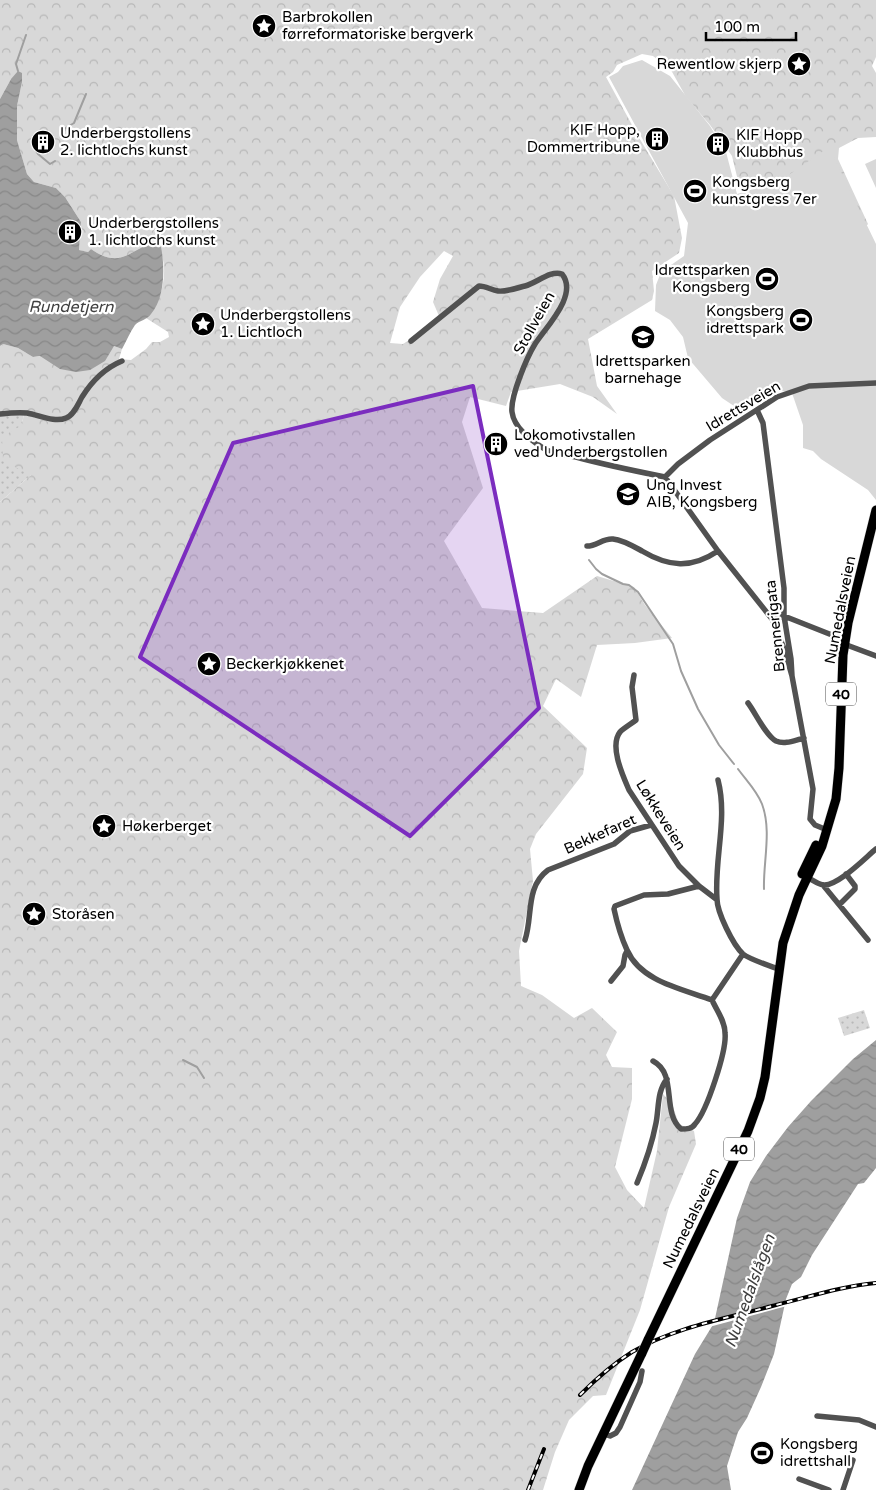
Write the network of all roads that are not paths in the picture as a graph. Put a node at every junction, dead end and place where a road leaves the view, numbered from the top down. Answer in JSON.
{"nodes":[{"id":1,"x":412,"y":341,"type":"dead end"},
{"id":2,"x":122,"y":361,"type":"dead end"},
{"id":3,"x":876,"y":382,"type":"edge"},
{"id":4,"x":757,"y":410,"type":"junction"},
{"id":5,"x":0,"y":414,"type":"edge"},
{"id":6,"x":665,"y":477,"type":"junction"},
{"id":7,"x":875,"y":516,"type":"edge"},
{"id":8,"x":587,"y":546,"type":"dead end"},
{"id":9,"x":718,"y":551,"type":"junction"},
{"id":10,"x":784,"y":616,"type":"junction"},
{"id":11,"x":772,"y":619,"type":"junction"},
{"id":12,"x":837,"y":637,"type":"dead end"},
{"id":13,"x":844,"y":644,"type":"junction"},
{"id":14,"x":876,"y":656,"type":"edge"},
{"id":15,"x":634,"y":675,"type":"dead end"},
{"id":16,"x":792,"y":676,"type":"junction"},
{"id":17,"x":748,"y":702,"type":"dead end"},
{"id":18,"x":804,"y":738,"type":"junction"},
{"id":19,"x":718,"y":780,"type":"dead end"},
{"id":20,"x":651,"y":826,"type":"junction"},
{"id":21,"x":825,"y":829,"type":"junction"},
{"id":22,"x":876,"y":849,"type":"edge"},
{"id":23,"x":846,"y":874,"type":"junction"},
{"id":24,"x":804,"y":876,"type":"junction"},
{"id":25,"x":823,"y":885,"type":"junction"},
{"id":26,"x":699,"y":886,"type":"junction"},
{"id":27,"x":716,"y":900,"type":"junction"},
{"id":28,"x":840,"y":904,"type":"junction"},
{"id":29,"x":525,"y":940,"type":"dead end"},
{"id":30,"x":868,"y":940,"type":"dead end"},
{"id":31,"x":626,"y":948,"type":"junction"},
{"id":32,"x":743,"y":954,"type":"junction"},
{"id":33,"x":778,"y":968,"type":"junction"},
{"id":34,"x":611,"y":981,"type":"dead end"},
{"id":35,"x":712,"y":1000,"type":"junction"},
{"id":36,"x":653,"y":1061,"type":"dead end"},
{"id":37,"x":667,"y":1079,"type":"junction"},
{"id":38,"x":637,"y":1183,"type":"dead end"},
{"id":39,"x":642,"y":1372,"type":"dead end"},
{"id":40,"x":817,"y":1416,"type":"dead end"},
{"id":41,"x":876,"y":1427,"type":"edge"},
{"id":42,"x":604,"y":1434,"type":"junction"},
{"id":43,"x":853,"y":1460,"type":"dead end"},
{"id":44,"x":799,"y":1479,"type":"dead end"},
{"id":45,"x":579,"y":1490,"type":"edge"},
{"id":46,"x":828,"y":1490,"type":"edge"},
{"id":47,"x":843,"y":1490,"type":"edge"}],
"edges":[{"from":1,"to":6,"type":"street","name":"Stollveien"},
{"from":2,"to":5,"type":"street"},
{"from":3,"to":4,"type":"street","name":"Idrettsveien"},
{"from":4,"to":6,"type":"street","name":"Idrettsveien"},
{"from":4,"to":10,"type":"street","name":"Brennerigata"},
{"from":6,"to":9,"type":"street"},
{"from":7,"to":13,"type":"main road","name":"Numedalsveien","number":"40"},
{"from":8,"to":9,"type":"street"},
{"from":9,"to":11,"type":"street"},
{"from":10,"to":11,"type":"street"},
{"from":10,"to":12,"type":"street"},
{"from":10,"to":16,"type":"street","name":"Brennerigata"},
{"from":11,"to":16,"type":"street"},
{"from":13,"to":14,"type":"street"},
{"from":13,"to":21,"type":"main road","name":"Numedalsveien","number":"40"},
{"from":15,"to":20,"type":"street","name":"Løkkeveien"},
{"from":16,"to":18,"type":"street","name":"Brennerigata"},
{"from":17,"to":18,"type":"street"},
{"from":18,"to":21,"type":"street","name":"Brennerigata"},
{"from":19,"to":27,"type":"street"},
{"from":20,"to":26,"type":"street","name":"Løkkeveien"},
{"from":20,"to":29,"type":"street","name":"Bekkefaret"},
{"from":21,"to":24,"type":"main road","name":"Numedalsveien","number":"40"},
{"from":22,"to":23,"type":"street"},
{"from":23,"to":25,"type":"street"},
{"from":23,"to":28,"type":"street"},
{"from":24,"to":25,"type":"street"},
{"from":24,"to":33,"type":"main road","name":"Numedalsveien","number":"40"},
{"from":25,"to":28,"type":"street"},
{"from":26,"to":27,"type":"street","name":"Løkkeveien"},
{"from":26,"to":31,"type":"street"},
{"from":27,"to":32,"type":"street"},
{"from":28,"to":30,"type":"street"},
{"from":31,"to":34,"type":"street"},
{"from":31,"to":35,"type":"street"},
{"from":32,"to":33,"type":"street"},
{"from":32,"to":35,"type":"street"},
{"from":33,"to":42,"type":"main road","name":"Numedalsveien","number":"40","bridge":true},
{"from":35,"to":37,"type":"street"},
{"from":36,"to":37,"type":"street"},
{"from":37,"to":38,"type":"street"},
{"from":39,"to":42,"type":"street"},
{"from":40,"to":41,"type":"street"},
{"from":42,"to":45,"type":"main road","name":"Numedalsveien","number":"40"},
{"from":43,"to":47,"type":"street"},
{"from":44,"to":46,"type":"street"}]}
